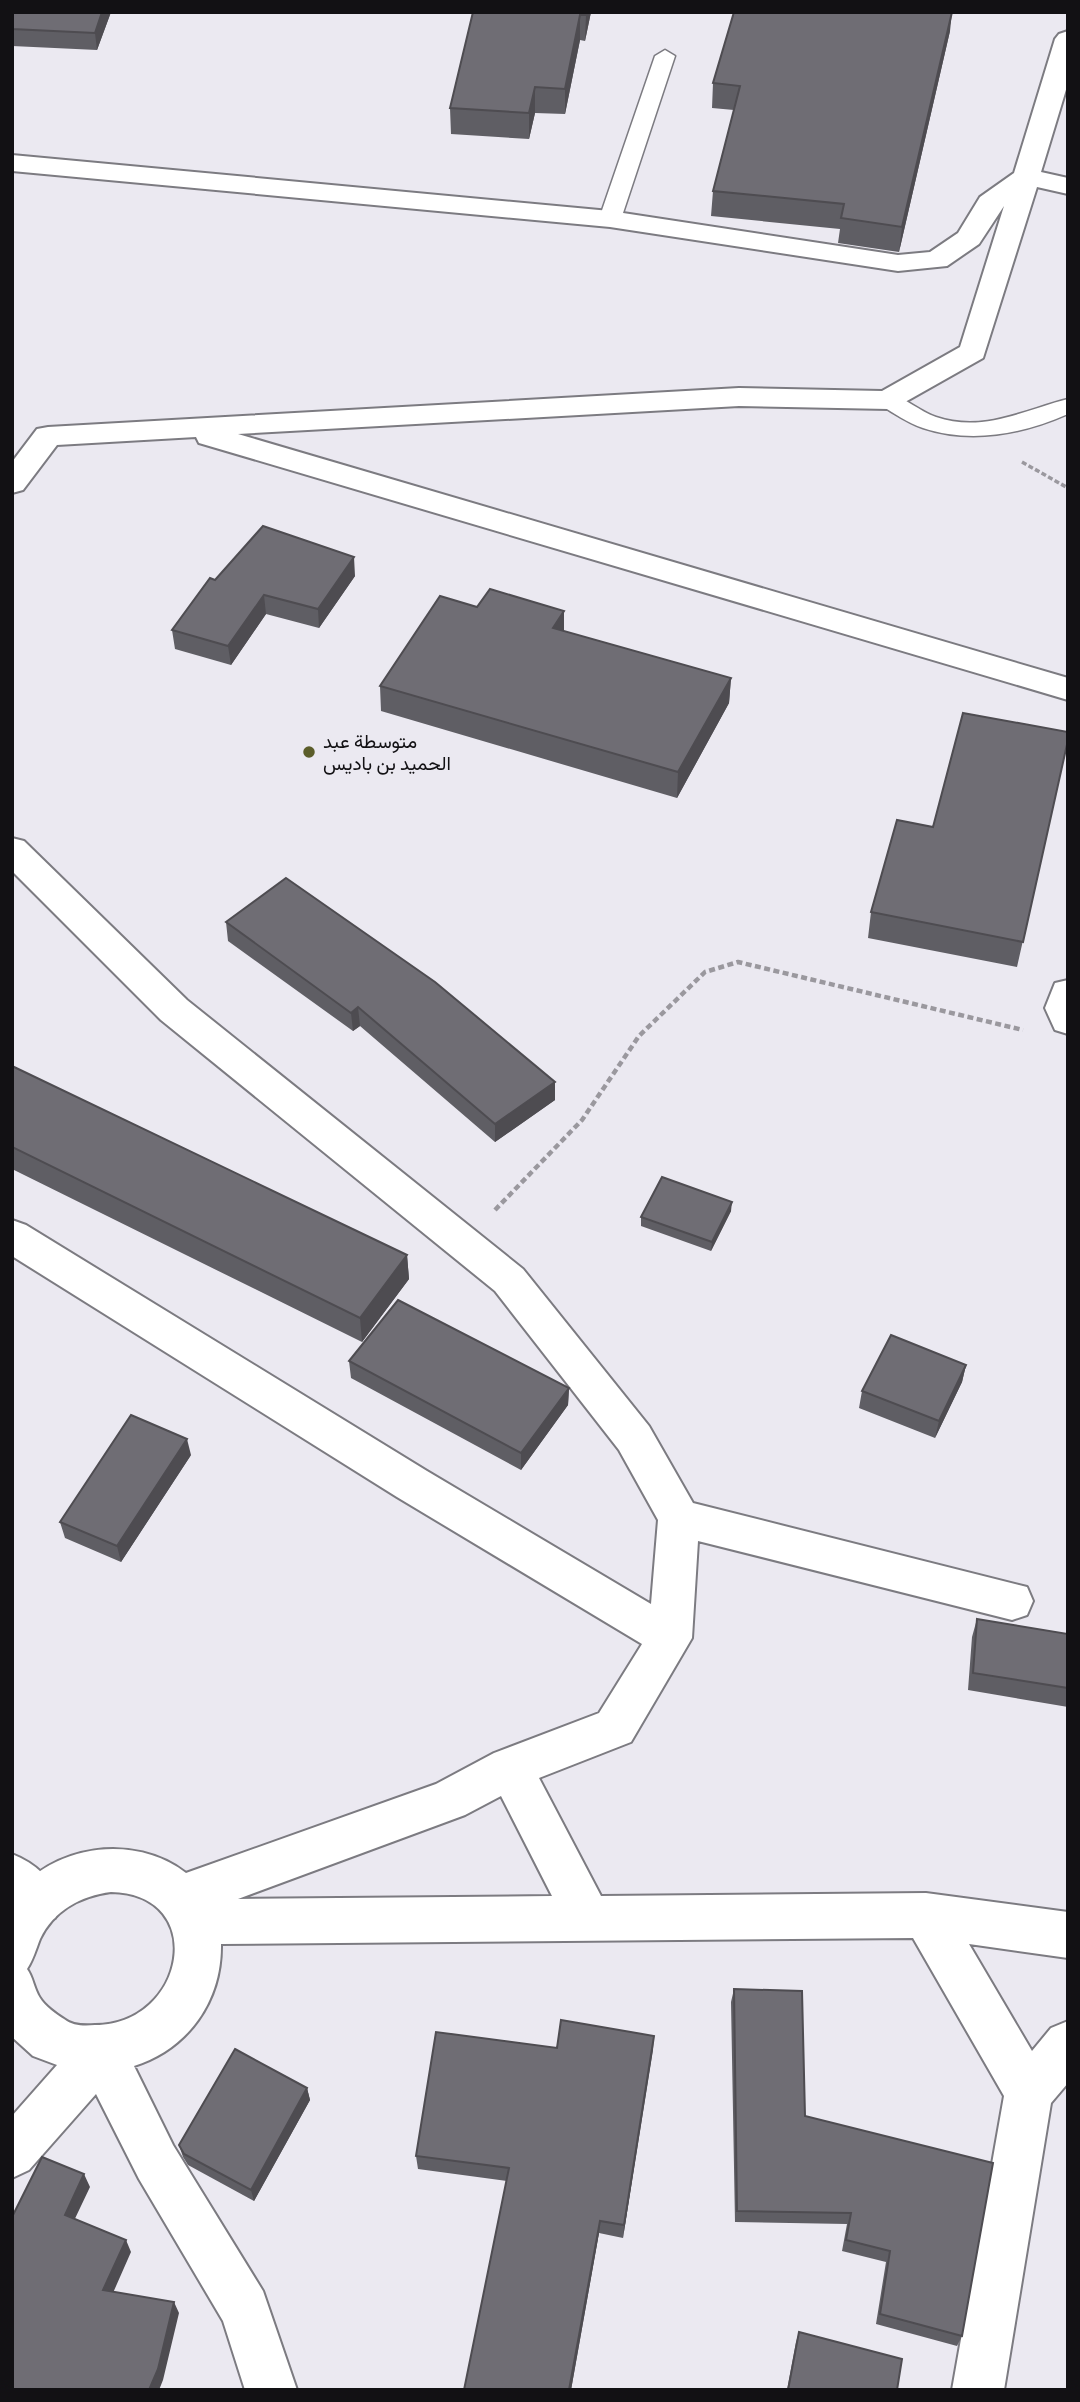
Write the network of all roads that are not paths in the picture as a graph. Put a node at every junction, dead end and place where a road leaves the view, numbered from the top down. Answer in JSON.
{"nodes":[{"id":1,"x":1068,"y":39,"type":"edge"},
{"id":2,"x":665,"y":56,"type":"dead end"},
{"id":3,"x":12,"y":163,"type":"edge"},
{"id":4,"x":1026,"y":177,"type":"junction"},
{"id":5,"x":1068,"y":186,"type":"edge"},
{"id":6,"x":610,"y":219,"type":"junction"},
{"id":7,"x":888,"y":400,"type":"junction"},
{"id":8,"x":1068,"y":406,"type":"edge"},
{"id":9,"x":183,"y":428,"type":"junction"},
{"id":10,"x":12,"y":483,"type":"edge"},
{"id":11,"x":1068,"y":689,"type":"edge"},
{"id":12,"x":12,"y":850,"type":"edge"},
{"id":13,"x":1068,"y":993,"type":"edge"},
{"id":14,"x":1068,"y":1020,"type":"edge"},
{"id":15,"x":12,"y":1236,"type":"edge"},
{"id":16,"x":679,"y":1518,"type":"junction"},
{"id":17,"x":1012,"y":1601,"type":"dead end"},
{"id":18,"x":670,"y":1638,"type":"junction"},
{"id":19,"x":510,"y":1768,"type":"junction"},
{"id":20,"x":26,"y":1889,"type":"edge"},
{"id":21,"x":187,"y":1910,"type":"junction"},
{"id":22,"x":926,"y":1914,"type":"junction"},
{"id":23,"x":588,"y":1919,"type":"junction"},
{"id":24,"x":1068,"y":1935,"type":"edge"},
{"id":25,"x":12,"y":1952,"type":"edge"},
{"id":26,"x":12,"y":1986,"type":"edge"},
{"id":27,"x":1068,"y":2045,"type":"edge"},
{"id":28,"x":101,"y":2052,"type":"junction"},
{"id":29,"x":1028,"y":2092,"type":"junction"},
{"id":30,"x":12,"y":2153,"type":"edge"},
{"id":31,"x":271,"y":2390,"type":"edge"},
{"id":32,"x":978,"y":2390,"type":"edge"}],
"edges":[{"from":1,"to":4,"type":"street"},
{"from":2,"to":6,"type":"lane"},
{"from":3,"to":6,"type":"street"},
{"from":4,"to":5,"type":"street"},
{"from":4,"to":6,"type":"street"},
{"from":4,"to":7,"type":"street"},
{"from":7,"to":8,"type":"lane"},
{"from":7,"to":9,"type":"street"},
{"from":9,"to":10,"type":"street"},
{"from":9,"to":11,"type":"street"},
{"from":12,"to":16,"type":"street"},
{"from":13,"to":14,"type":"street"},
{"from":15,"to":18,"type":"street"},
{"from":16,"to":17,"type":"street"},
{"from":16,"to":18,"type":"street"},
{"from":18,"to":19,"type":"street"},
{"from":19,"to":21,"type":"street"},
{"from":19,"to":23,"type":"street"},
{"from":20,"to":21,"type":"street"},
{"from":20,"to":25,"type":"street"},
{"from":21,"to":23,"type":"street"},
{"from":21,"to":28,"type":"street"},
{"from":22,"to":23,"type":"street"},
{"from":22,"to":24,"type":"street"},
{"from":22,"to":29,"type":"street"},
{"from":26,"to":28,"type":"street"},
{"from":27,"to":29,"type":"street"},
{"from":28,"to":30,"type":"street"},
{"from":28,"to":31,"type":"street"},
{"from":29,"to":32,"type":"street"}]}
